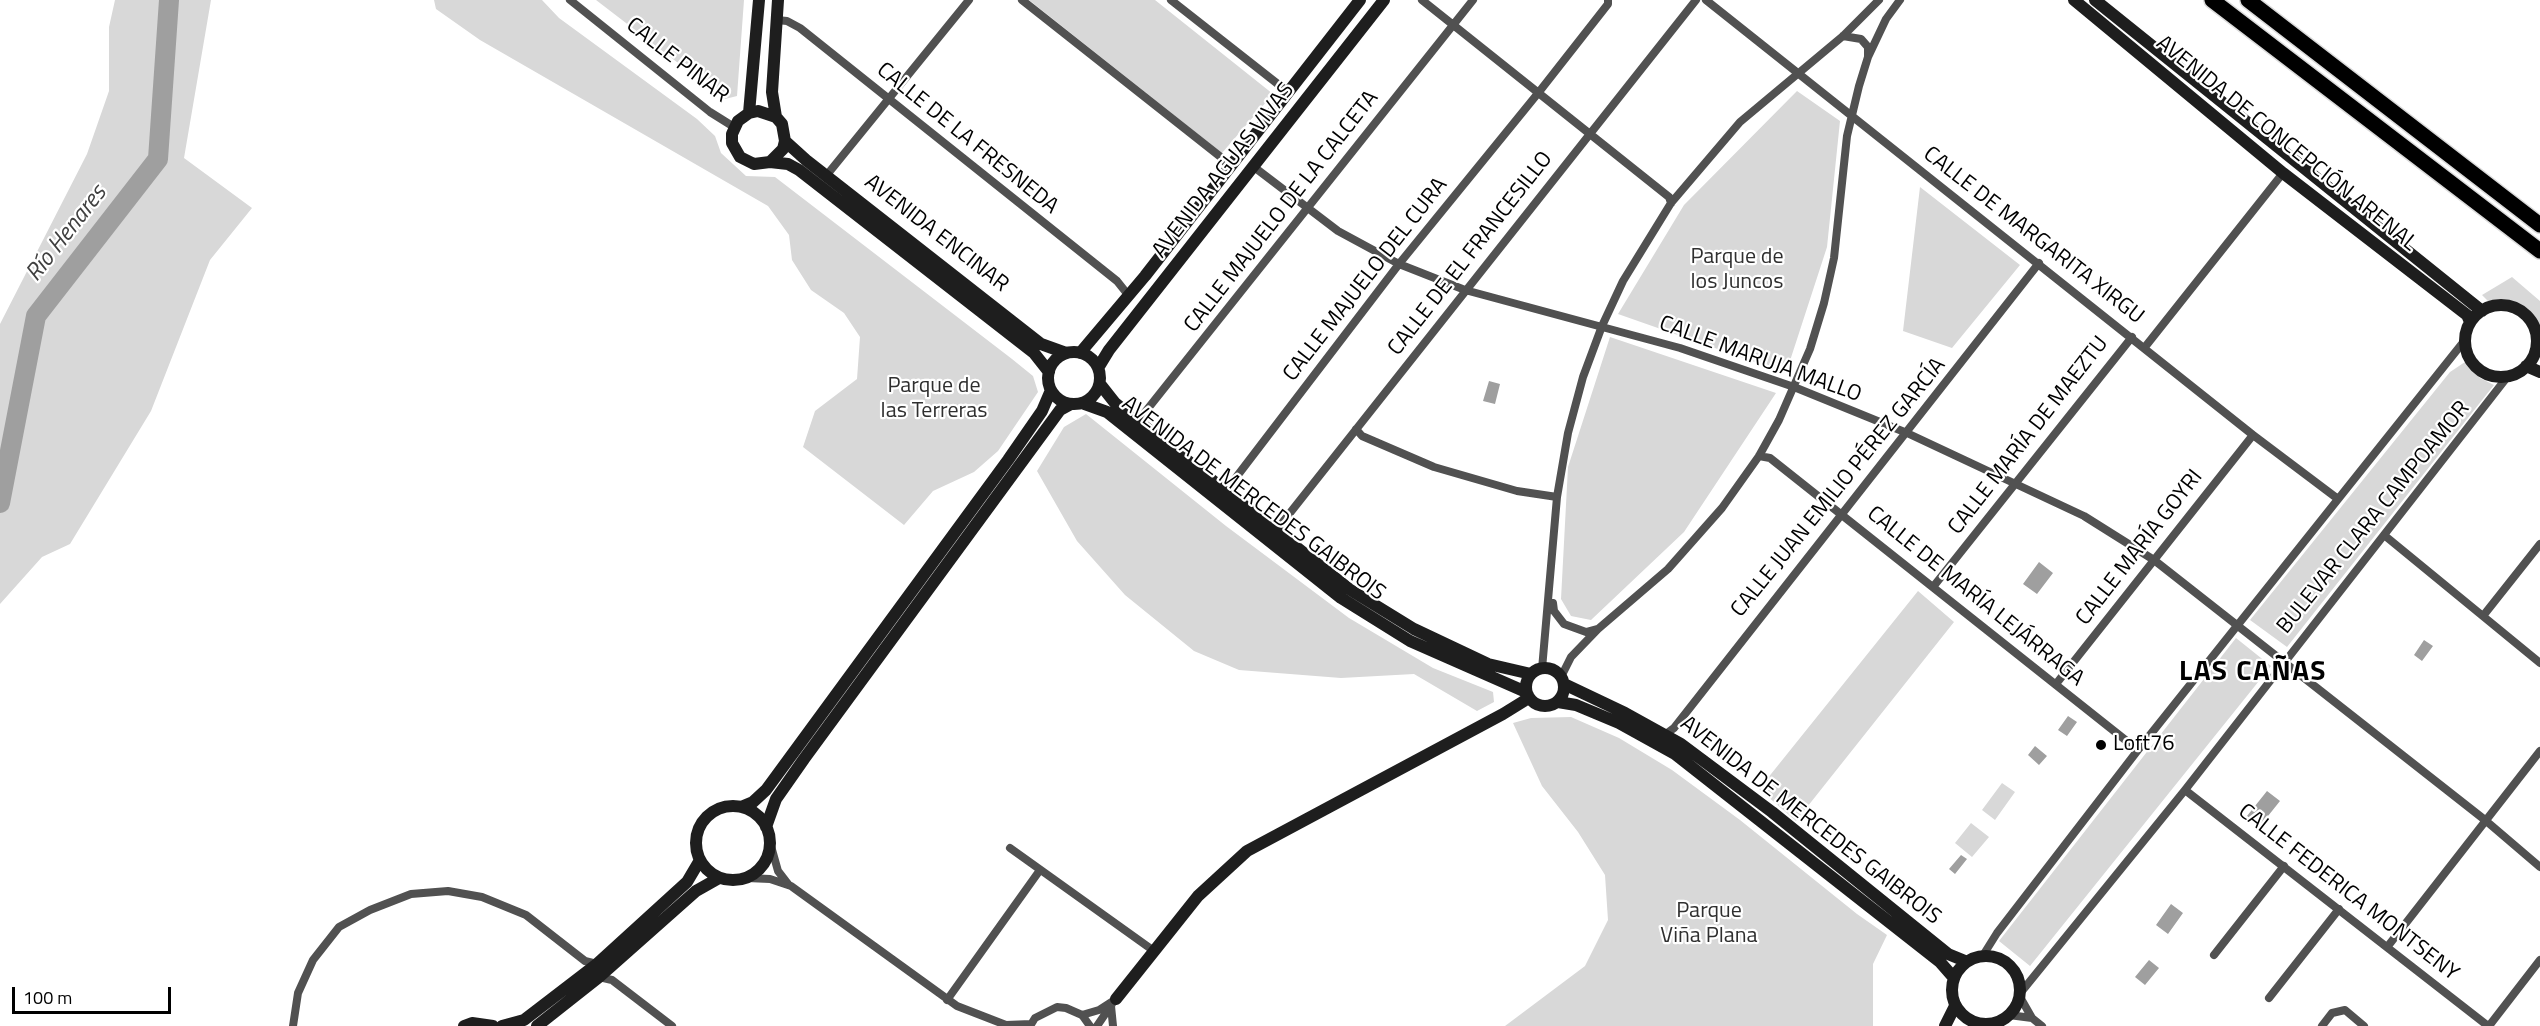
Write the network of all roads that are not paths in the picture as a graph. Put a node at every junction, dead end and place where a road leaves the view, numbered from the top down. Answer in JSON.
{"nodes":[{"id":1,"x":570,"y":0,"type":"edge"},
{"id":2,"x":759,"y":0,"type":"edge"},
{"id":3,"x":778,"y":0,"type":"edge"},
{"id":4,"x":969,"y":0,"type":"edge"},
{"id":5,"x":1022,"y":0,"type":"edge"},
{"id":6,"x":1171,"y":0,"type":"edge"},
{"id":7,"x":1360,"y":0,"type":"edge"},
{"id":8,"x":1384,"y":0,"type":"edge"},
{"id":9,"x":1422,"y":0,"type":"edge"},
{"id":10,"x":1473,"y":0,"type":"edge"},
{"id":11,"x":1608,"y":0,"type":"edge"},
{"id":12,"x":1696,"y":0,"type":"edge"},
{"id":13,"x":1707,"y":0,"type":"edge"},
{"id":14,"x":1879,"y":0,"type":"edge"},
{"id":15,"x":1900,"y":0,"type":"edge"},
{"id":16,"x":2074,"y":0,"type":"edge"},
{"id":17,"x":2095,"y":0,"type":"edge"},
{"id":18,"x":2212,"y":0,"type":"edge"},
{"id":19,"x":2248,"y":0,"type":"edge"},
{"id":20,"x":777,"y":20,"type":"junction"},
{"id":21,"x":1453,"y":25,"type":"junction"},
{"id":22,"x":1843,"y":36,"type":"junction"},
{"id":23,"x":1868,"y":57,"type":"junction"},
{"id":24,"x":1797,"y":73,"type":"junction"},
{"id":25,"x":1288,"y":92,"type":"junction"},
{"id":26,"x":1539,"y":92,"type":"junction"},
{"id":27,"x":889,"y":100,"type":"junction"},
{"id":28,"x":749,"y":113,"type":"junction"},
{"id":29,"x":1851,"y":115,"type":"junction"},
{"id":30,"x":776,"y":117,"type":"junction"},
{"id":31,"x":734,"y":127,"type":"junction"},
{"id":32,"x":1590,"y":133,"type":"junction"},
{"id":33,"x":785,"y":141,"type":"junction"},
{"id":34,"x":770,"y":162,"type":"junction"},
{"id":35,"x":1229,"y":167,"type":"junction"},
{"id":36,"x":1254,"y":167,"type":"junction"},
{"id":37,"x":2283,"y":173,"type":"junction"},
{"id":38,"x":826,"y":176,"type":"junction"},
{"id":39,"x":1671,"y":203,"type":"junction"},
{"id":40,"x":1307,"y":208,"type":"junction"},
{"id":41,"x":2540,"y":225,"type":"edge"},
{"id":42,"x":2540,"y":251,"type":"edge"},
{"id":43,"x":2039,"y":263,"type":"junction"},
{"id":44,"x":1399,"y":264,"type":"junction"},
{"id":45,"x":1465,"y":290,"type":"junction"},
{"id":46,"x":1128,"y":296,"type":"junction"},
{"id":47,"x":2482,"y":311,"type":"junction"},
{"id":48,"x":2470,"y":322,"type":"junction"},
{"id":49,"x":1602,"y":326,"type":"junction"},
{"id":50,"x":2132,"y":337,"type":"junction"},
{"id":51,"x":2465,"y":340,"type":"junction"},
{"id":52,"x":2145,"y":347,"type":"junction"},
{"id":53,"x":1080,"y":352,"type":"junction"},
{"id":54,"x":1066,"y":353,"type":"junction"},
{"id":55,"x":2538,"y":353,"type":"edge"},
{"id":56,"x":2526,"y":366,"type":"junction"},
{"id":57,"x":1098,"y":368,"type":"junction"},
{"id":58,"x":1049,"y":372,"type":"junction"},
{"id":59,"x":2540,"y":372,"type":"edge"},
{"id":60,"x":2508,"y":376,"type":"junction"},
{"id":61,"x":1100,"y":384,"type":"junction"},
{"id":62,"x":1794,"y":387,"type":"junction"},
{"id":63,"x":1051,"y":390,"type":"junction"},
{"id":64,"x":1076,"y":403,"type":"junction"},
{"id":65,"x":1138,"y":421,"type":"junction"},
{"id":66,"x":1356,"y":429,"type":"junction"},
{"id":67,"x":1907,"y":433,"type":"junction"},
{"id":68,"x":2253,"y":435,"type":"junction"},
{"id":69,"x":1759,"y":456,"type":"junction"},
{"id":70,"x":1013,"y":463,"type":"junction"},
{"id":71,"x":2015,"y":483,"type":"junction"},
{"id":72,"x":1228,"y":494,"type":"junction"},
{"id":73,"x":1557,"y":497,"type":"junction"},
{"id":74,"x":2338,"y":500,"type":"junction"},
{"id":75,"x":1842,"y":514,"type":"junction"},
{"id":76,"x":1279,"y":533,"type":"junction"},
{"id":77,"x":2384,"y":535,"type":"junction"},
{"id":78,"x":2540,"y":544,"type":"edge"},
{"id":79,"x":2154,"y":560,"type":"junction"},
{"id":80,"x":1933,"y":587,"type":"junction"},
{"id":81,"x":1551,"y":591,"type":"junction"},
{"id":82,"x":2483,"y":616,"type":"junction"},
{"id":83,"x":2238,"y":625,"type":"junction"},
{"id":84,"x":1598,"y":629,"type":"junction"},
{"id":85,"x":2538,"y":658,"type":"edge"},
{"id":86,"x":2283,"y":661,"type":"junction"},
{"id":87,"x":1537,"y":671,"type":"junction"},
{"id":88,"x":1562,"y":680,"type":"junction"},
{"id":89,"x":855,"y":681,"type":"junction"},
{"id":90,"x":2056,"y":684,"type":"junction"},
{"id":91,"x":1530,"y":697,"type":"junction"},
{"id":92,"x":1558,"y":702,"type":"junction"},
{"id":93,"x":1666,"y":734,"type":"junction"},
{"id":94,"x":2138,"y":750,"type":"junction"},
{"id":95,"x":2540,"y":751,"type":"edge"},
{"id":96,"x":2185,"y":790,"type":"junction"},
{"id":97,"x":741,"y":807,"type":"junction"},
{"id":98,"x":2485,"y":820,"type":"junction"},
{"id":99,"x":766,"y":827,"type":"junction"},
{"id":100,"x":771,"y":846,"type":"junction"},
{"id":101,"x":1010,"y":848,"type":"dead end"},
{"id":102,"x":700,"y":860,"type":"junction"},
{"id":103,"x":2284,"y":866,"type":"junction"},
{"id":104,"x":2540,"y":867,"type":"edge"},
{"id":105,"x":1040,"y":870,"type":"junction"},
{"id":106,"x":719,"y":878,"type":"junction"},
{"id":107,"x":747,"y":878,"type":"junction"},
{"id":108,"x":788,"y":884,"type":"junction"},
{"id":109,"x":2339,"y":909,"type":"junction"},
{"id":110,"x":2388,"y":946,"type":"junction"},
{"id":111,"x":1154,"y":951,"type":"junction"},
{"id":112,"x":2214,"y":955,"type":"dead end"},
{"id":113,"x":1982,"y":957,"type":"junction"},
{"id":114,"x":2540,"y":960,"type":"edge"},
{"id":115,"x":1965,"y":961,"type":"junction"},
{"id":116,"x":597,"y":964,"type":"junction"},
{"id":117,"x":599,"y":977,"type":"junction"},
{"id":118,"x":1954,"y":978,"type":"junction"},
{"id":119,"x":2021,"y":994,"type":"junction"},
{"id":120,"x":2269,"y":998,"type":"dead end"},
{"id":121,"x":947,"y":1000,"type":"junction"},
{"id":122,"x":1113,"y":1002,"type":"junction"},
{"id":123,"x":1955,"y":1006,"type":"junction"},
{"id":124,"x":1082,"y":1015,"type":"junction"},
{"id":125,"x":2009,"y":1015,"type":"junction"},
{"id":126,"x":2032,"y":1018,"type":"junction"},
{"id":127,"x":1969,"y":1024,"type":"edge"},
{"id":128,"x":1030,"y":1025,"type":"edge"},
{"id":129,"x":293,"y":1026,"type":"edge"},
{"id":130,"x":464,"y":1026,"type":"edge"},
{"id":131,"x":493,"y":1026,"type":"edge"},
{"id":132,"x":502,"y":1026,"type":"edge"},
{"id":133,"x":537,"y":1026,"type":"edge"},
{"id":134,"x":672,"y":1026,"type":"edge"},
{"id":135,"x":1010,"y":1026,"type":"edge"},
{"id":136,"x":1090,"y":1026,"type":"edge"},
{"id":137,"x":1097,"y":1026,"type":"edge"},
{"id":138,"x":1113,"y":1026,"type":"edge"},
{"id":139,"x":1945,"y":1026,"type":"edge"},
{"id":140,"x":2042,"y":1026,"type":"edge"},
{"id":141,"x":2322,"y":1026,"type":"edge"},
{"id":142,"x":2364,"y":1026,"type":"edge"},
{"id":143,"x":2488,"y":1026,"type":"edge"}],
"edges":[{"from":1,"to":31,"type":"street","name":"CALLE PINAR"},
{"from":2,"to":28,"type":"street"},
{"from":3,"to":20,"type":"street"},
{"from":4,"to":27,"type":"street"},
{"from":5,"to":35,"type":"street"},
{"from":6,"to":25,"type":"street"},
{"from":7,"to":25,"type":"street","name":"AVENIDA AGUAS VIVAS"},
{"from":8,"to":36,"type":"street","name":"AVENIDA AGUAS VIVAS"},
{"from":9,"to":21,"type":"street"},
{"from":10,"to":21,"type":"street","name":"CALLE MAJUELO DE LA CALCETA"},
{"from":11,"to":26,"type":"street","name":"CALLE MAJUELO DEL CURA"},
{"from":12,"to":32,"type":"street","name":"CALLE DE EL FRANCESILLO"},
{"from":13,"to":24,"type":"street","name":"CALLE DE MARGARITA XIRGU"},
{"from":14,"to":22,"type":"street"},
{"from":15,"to":23,"type":"street"},
{"from":16,"to":37,"type":"street","name":"AVENIDA DE CONCEPCIÓN ARENAL"},
{"from":17,"to":47,"type":"street","name":"AVENIDA DE CONCEPCIÓN ARENAL"},
{"from":18,"to":42,"type":"highway"},
{"from":19,"to":41,"type":"highway"},
{"from":20,"to":27,"type":"street","name":"CALLE DE LA FRESNEDA"},
{"from":20,"to":30,"type":"street"},
{"from":21,"to":26,"type":"street"},
{"from":21,"to":40,"type":"street","name":"CALLE MAJUELO DE LA CALCETA"},
{"from":22,"to":23,"type":"street"},
{"from":22,"to":24,"type":"street"},
{"from":23,"to":29,"type":"street"},
{"from":24,"to":29,"type":"street","name":"CALLE DE MARGARITA XIRGU"},
{"from":24,"to":39,"type":"street"},
{"from":25,"to":35,"type":"street","name":"AVENIDA AGUAS VIVAS"},
{"from":26,"to":32,"type":"street"},
{"from":26,"to":44,"type":"street","name":"CALLE MAJUELO DEL CURA"},
{"from":27,"to":38,"type":"street"},
{"from":27,"to":46,"type":"street","name":"CALLE DE LA FRESNEDA"},
{"from":28,"to":30,"type":"street"},
{"from":28,"to":31,"type":"street"},
{"from":29,"to":43,"type":"street","name":"CALLE DE MARGARITA XIRGU"},
{"from":29,"to":62,"type":"street"},
{"from":30,"to":33,"type":"street"},
{"from":31,"to":34,"type":"street"},
{"from":32,"to":39,"type":"street"},
{"from":32,"to":45,"type":"street","name":"CALLE DE EL FRANCESILLO"},
{"from":33,"to":34,"type":"street"},
{"from":33,"to":38,"type":"street","name":"AVENIDA ENCINAR"},
{"from":34,"to":58,"type":"street","name":"AVENIDA ENCINAR"},
{"from":35,"to":46,"type":"street","name":"AVENIDA AGUAS VIVAS"},
{"from":36,"to":40,"type":"street","name":"CALLE MARUJA MALLO"},
{"from":36,"to":57,"type":"street","name":"AVENIDA AGUAS VIVAS"},
{"from":37,"to":48,"type":"street","name":"AVENIDA DE CONCEPCIÓN ARENAL"},
{"from":37,"to":52,"type":"street"},
{"from":38,"to":54,"type":"street","name":"AVENIDA ENCINAR"},
{"from":39,"to":49,"type":"street"},
{"from":40,"to":44,"type":"street","name":"CALLE MARUJA MALLO"},
{"from":40,"to":65,"type":"street","name":"CALLE MAJUELO DE LA CALCETA"},
{"from":43,"to":50,"type":"street","name":"CALLE DE MARGARITA XIRGU"},
{"from":43,"to":67,"type":"street","name":"CALLE JUAN EMILIO PÉREZ GARCÍA"},
{"from":44,"to":45,"type":"street","name":"CALLE MARUJA MALLO"},
{"from":44,"to":72,"type":"street","name":"CALLE MAJUELO DEL CURA"},
{"from":45,"to":49,"type":"street","name":"CALLE MARUJA MALLO"},
{"from":45,"to":66,"type":"street","name":"CALLE DE EL FRANCESILLO"},
{"from":46,"to":53,"type":"street","name":"AVENIDA AGUAS VIVAS"},
{"from":47,"to":48,"type":"street"},
{"from":47,"to":55,"type":"street"},
{"from":48,"to":51,"type":"street"},
{"from":49,"to":62,"type":"street","name":"CALLE MARUJA MALLO"},
{"from":49,"to":73,"type":"street"},
{"from":50,"to":52,"type":"street","name":"CALLE DE MARGARITA XIRGU"},
{"from":50,"to":71,"type":"street","name":"CALLE MARÍA DE MAEZTU"},
{"from":51,"to":60,"type":"street"},
{"from":51,"to":74,"type":"street","name":"BULEVAR CLARA CAMPOAMOR"},
{"from":52,"to":68,"type":"street","name":"CALLE DE MARGARITA XIRGU"},
{"from":53,"to":54,"type":"street"},
{"from":53,"to":57,"type":"street"},
{"from":54,"to":58,"type":"street"},
{"from":55,"to":56,"type":"street"},
{"from":56,"to":59,"type":"street"},
{"from":56,"to":60,"type":"street"},
{"from":57,"to":61,"type":"street"},
{"from":58,"to":63,"type":"street"},
{"from":60,"to":77,"type":"street","name":"BULEVAR CLARA CAMPOAMOR"},
{"from":61,"to":64,"type":"street"},
{"from":61,"to":65,"type":"street","name":"AVENIDA DE MERCEDES GAIBROIS"},
{"from":62,"to":67,"type":"street","name":"CALLE MARUJA MALLO"},
{"from":62,"to":69,"type":"street"},
{"from":63,"to":64,"type":"street"},
{"from":63,"to":70,"type":"street"},
{"from":64,"to":70,"type":"street"},
{"from":64,"to":91,"type":"street","name":"AVENIDA DE MERCEDES GAIBROIS"},
{"from":65,"to":72,"type":"street","name":"AVENIDA DE MERCEDES GAIBROIS"},
{"from":66,"to":73,"type":"street"},
{"from":66,"to":76,"type":"street","name":"CALLE DE EL FRANCESILLO"},
{"from":67,"to":71,"type":"street","name":"CALLE MARUJA MALLO"},
{"from":67,"to":75,"type":"street","name":"CALLE JUAN EMILIO PÉREZ GARCÍA"},
{"from":68,"to":74,"type":"street","name":"CALLE DE MARGARITA XIRGU"},
{"from":68,"to":79,"type":"street","name":"CALLE MARÍA GOYRI"},
{"from":69,"to":75,"type":"street","name":"CALLE DE MARÍA LEJÁRRAGA"},
{"from":69,"to":84,"type":"street"},
{"from":70,"to":89,"type":"street"},
{"from":71,"to":79,"type":"street","name":"CALLE MARUJA MALLO"},
{"from":71,"to":80,"type":"street","name":"CALLE MARÍA DE MAEZTU"},
{"from":72,"to":76,"type":"street","name":"AVENIDA DE MERCEDES GAIBROIS"},
{"from":73,"to":81,"type":"street"},
{"from":74,"to":83,"type":"street","name":"BULEVAR CLARA CAMPOAMOR"},
{"from":75,"to":80,"type":"street","name":"CALLE DE MARÍA LEJÁRRAGA"},
{"from":75,"to":93,"type":"street","name":"CALLE JUAN EMILIO PÉREZ GARCÍA"},
{"from":76,"to":87,"type":"street","name":"AVENIDA DE MERCEDES GAIBROIS"},
{"from":77,"to":82,"type":"street"},
{"from":77,"to":86,"type":"street","name":"BULEVAR CLARA CAMPOAMOR"},
{"from":78,"to":82,"type":"street"},
{"from":79,"to":83,"type":"street","name":"CALLE MARUJA MALLO"},
{"from":79,"to":90,"type":"street","name":"CALLE MARÍA GOYRI"},
{"from":80,"to":90,"type":"street","name":"CALLE DE MARÍA LEJÁRRAGA"},
{"from":81,"to":84,"type":"street"},
{"from":81,"to":87,"type":"street"},
{"from":82,"to":85,"type":"street"},
{"from":83,"to":86,"type":"street","name":"CALLE MARUJA MALLO"},
{"from":83,"to":94,"type":"street","name":"BULEVAR CLARA CAMPOAMOR"},
{"from":84,"to":88,"type":"street"},
{"from":86,"to":96,"type":"street","name":"BULEVAR CLARA CAMPOAMOR"},
{"from":86,"to":98,"type":"street","name":"CALLE MARUJA MALLO"},
{"from":87,"to":88,"type":"street"},
{"from":87,"to":91,"type":"street"},
{"from":88,"to":92,"type":"street"},
{"from":88,"to":93,"type":"street","name":"AVENIDA DE MERCEDES GAIBROIS"},
{"from":89,"to":97,"type":"street"},
{"from":89,"to":99,"type":"street"},
{"from":90,"to":94,"type":"street","name":"CALLE DE MARÍA LEJÁRRAGA"},
{"from":91,"to":92,"type":"street"},
{"from":91,"to":111,"type":"street"},
{"from":92,"to":118,"type":"street","name":"AVENIDA DE MERCEDES GAIBROIS"},
{"from":93,"to":115,"type":"street","name":"AVENIDA DE MERCEDES GAIBROIS"},
{"from":94,"to":113,"type":"street","name":"BULEVAR CLARA CAMPOAMOR"},
{"from":95,"to":98,"type":"street"},
{"from":96,"to":103,"type":"street","name":"CALLE FEDERICA MONTSENY"},
{"from":96,"to":119,"type":"street","name":"BULEVAR CLARA CAMPOAMOR"},
{"from":97,"to":99,"type":"street"},
{"from":97,"to":102,"type":"street"},
{"from":98,"to":104,"type":"street","name":"CALLE MARUJA MALLO"},
{"from":98,"to":110,"type":"street"},
{"from":99,"to":100,"type":"street"},
{"from":100,"to":107,"type":"street"},
{"from":100,"to":108,"type":"street"},
{"from":101,"to":105,"type":"street"},
{"from":102,"to":106,"type":"street"},
{"from":102,"to":116,"type":"street"},
{"from":103,"to":109,"type":"street","name":"CALLE FEDERICA MONTSENY"},
{"from":103,"to":112,"type":"street"},
{"from":105,"to":111,"type":"street"},
{"from":105,"to":121,"type":"street"},
{"from":106,"to":107,"type":"street"},
{"from":106,"to":117,"type":"street"},
{"from":107,"to":108,"type":"street"},
{"from":108,"to":121,"type":"street"},
{"from":109,"to":110,"type":"street","name":"CALLE FEDERICA MONTSENY"},
{"from":109,"to":120,"type":"street"},
{"from":110,"to":143,"type":"street","name":"CALLE FEDERICA MONTSENY"},
{"from":111,"to":122,"type":"street"},
{"from":113,"to":115,"type":"street"},
{"from":113,"to":119,"type":"street"},
{"from":114,"to":143,"type":"street"},
{"from":115,"to":118,"type":"street"},
{"from":116,"to":129,"type":"street"},
{"from":116,"to":132,"type":"street"},
{"from":117,"to":133,"type":"street"},
{"from":117,"to":134,"type":"street"},
{"from":118,"to":123,"type":"street"},
{"from":119,"to":125,"type":"street"},
{"from":119,"to":126,"type":"street"},
{"from":121,"to":135,"type":"street"},
{"from":122,"to":124,"type":"street"},
{"from":122,"to":137,"type":"street"},
{"from":122,"to":138,"type":"street"},
{"from":123,"to":127,"type":"street"},
{"from":123,"to":139,"type":"street"},
{"from":124,"to":128,"type":"street"},
{"from":124,"to":136,"type":"street"},
{"from":125,"to":126,"type":"street"},
{"from":125,"to":127,"type":"street"},
{"from":126,"to":140,"type":"street"},
{"from":128,"to":135,"type":"street"},
{"from":130,"to":131,"type":"street"},
{"from":141,"to":142,"type":"street"}]}
